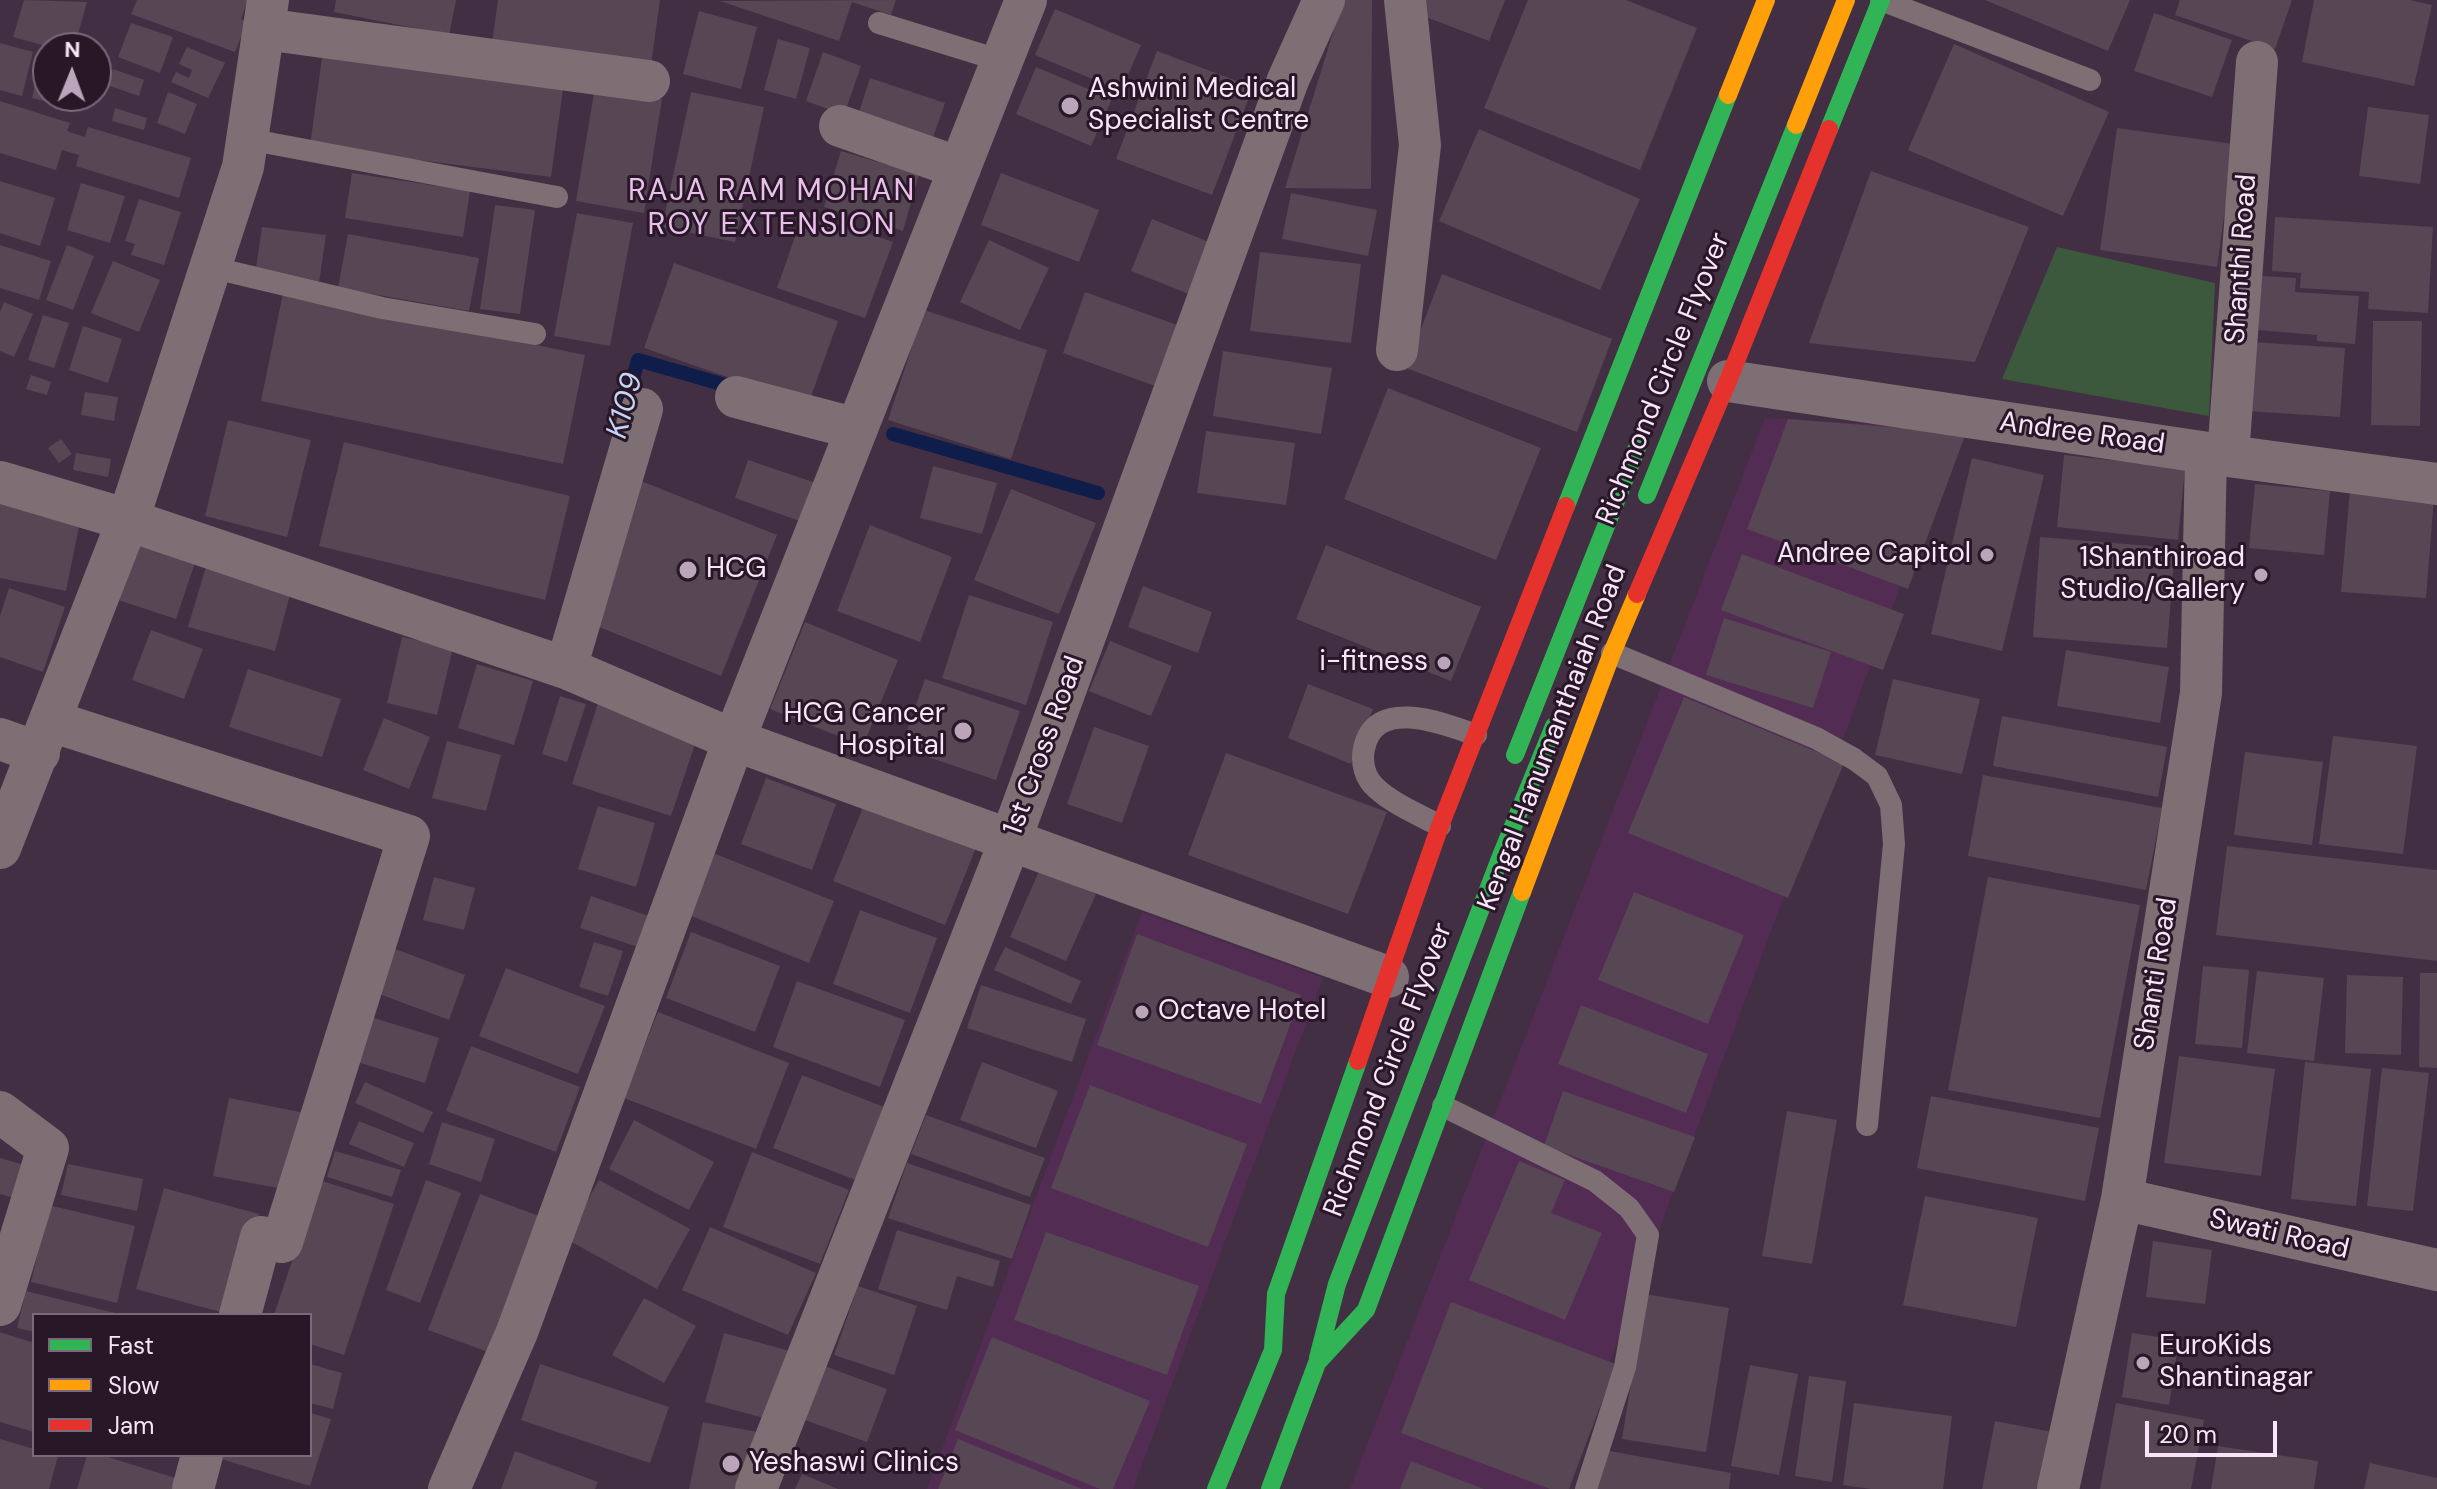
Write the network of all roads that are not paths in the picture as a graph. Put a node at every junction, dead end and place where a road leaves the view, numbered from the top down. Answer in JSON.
{"nodes":[{"id":1,"x":1026,"y":0,"type":"edge"},
{"id":2,"x":1324,"y":0,"type":"edge"},
{"id":3,"x":1405,"y":0,"type":"edge"},
{"id":4,"x":1766,"y":0,"type":"edge"},
{"id":5,"x":1846,"y":0,"type":"edge"},
{"id":6,"x":1881,"y":0,"type":"edge"},
{"id":7,"x":266,"y":15,"type":"edge"},
{"id":8,"x":879,"y":23,"type":"dead end"},
{"id":9,"x":1002,"y":61,"type":"junction"},
{"id":10,"x":2257,"y":62,"type":"dead end"},
{"id":11,"x":2090,"y":80,"type":"dead end"},
{"id":12,"x":649,"y":81,"type":"dead end"},
{"id":13,"x":840,"y":126,"type":"dead end"},
{"id":14,"x":247,"y":139,"type":"junction"},
{"id":15,"x":960,"y":168,"type":"junction"},
{"id":16,"x":557,"y":197,"type":"dead end"},
{"id":17,"x":210,"y":267,"type":"junction"},
{"id":18,"x":535,"y":334,"type":"dead end"},
{"id":19,"x":1397,"y":350,"type":"dead end"},
{"id":20,"x":1728,"y":381,"type":"junction"},
{"id":21,"x":736,"y":397,"type":"dead end"},
{"id":22,"x":642,"y":409,"type":"dead end"},
{"id":23,"x":1646,"y":427,"type":"dead end"},
{"id":24,"x":857,"y":429,"type":"junction"},
{"id":25,"x":2217,"y":454,"type":"junction"},
{"id":26,"x":0,"y":482,"type":"edge"},
{"id":27,"x":2437,"y":484,"type":"edge"},
{"id":28,"x":1640,"y":515,"type":"dead end"},
{"id":29,"x":128,"y":520,"type":"junction"},
{"id":30,"x":1612,"y":653,"type":"junction"},
{"id":31,"x":566,"y":668,"type":"junction"},
{"id":32,"x":1561,"y":707,"type":"dead end"},
{"id":33,"x":1476,"y":735,"type":"junction"},
{"id":34,"x":45,"y":737,"type":"junction"},
{"id":35,"x":0,"y":739,"type":"edge"},
{"id":36,"x":734,"y":740,"type":"junction"},
{"id":37,"x":1511,"y":765,"type":"dead end"},
{"id":38,"x":1440,"y":826,"type":"junction"},
{"id":39,"x":1010,"y":841,"type":"junction"},
{"id":40,"x":0,"y":848,"type":"edge"},
{"id":41,"x":1388,"y":977,"type":"junction"},
{"id":42,"x":1443,"y":1106,"type":"junction"},
{"id":43,"x":0,"y":1112,"type":"edge"},
{"id":44,"x":1867,"y":1125,"type":"dead end"},
{"id":45,"x":2122,"y":1199,"type":"junction"},
{"id":46,"x":2437,"y":1270,"type":"edge"},
{"id":47,"x":0,"y":1305,"type":"edge"},
{"id":48,"x":241,"y":1313,"type":"edge"},
{"id":49,"x":1293,"y":1313,"type":"dead end"},
{"id":50,"x":1273,"y":1350,"type":"junction"},
{"id":51,"x":1317,"y":1363,"type":"junction"},
{"id":52,"x":201,"y":1457,"type":"edge"},
{"id":53,"x":193,"y":1489,"type":"edge"},
{"id":54,"x":449,"y":1489,"type":"edge"},
{"id":55,"x":756,"y":1489,"type":"edge"},
{"id":56,"x":1216,"y":1489,"type":"edge"},
{"id":57,"x":1270,"y":1489,"type":"edge"},
{"id":58,"x":1586,"y":1489,"type":"edge"},
{"id":59,"x":2058,"y":1489,"type":"edge"}],
"edges":[{"from":1,"to":9,"type":"street"},
{"from":2,"to":39,"type":"street","name":"1st Cross Road"},
{"from":3,"to":19,"type":"street"},
{"from":4,"to":33,"type":"main road"},
{"from":5,"to":28,"type":"main road","name":"Richmond Circle Flyover"},
{"from":6,"to":11,"type":"lane"},
{"from":6,"to":20,"type":"main road","name":"Kengal Hanumanthaiah Road"},
{"from":7,"to":12,"type":"street"},
{"from":7,"to":14,"type":"street"},
{"from":8,"to":9,"type":"lane"},
{"from":9,"to":15,"type":"street"},
{"from":10,"to":25,"type":"street","name":"Shanthi Road"},
{"from":13,"to":15,"type":"street"},
{"from":14,"to":16,"type":"lane"},
{"from":14,"to":17,"type":"street"},
{"from":15,"to":24,"type":"street"},
{"from":17,"to":18,"type":"lane"},
{"from":17,"to":29,"type":"street"},
{"from":20,"to":25,"type":"street","name":"Andree Road"},
{"from":20,"to":30,"type":"main road","name":"Kengal Hanumanthaiah Road"},
{"from":21,"to":24,"type":"street"},
{"from":22,"to":31,"type":"street"},
{"from":23,"to":37,"type":"main road","name":"Richmond Circle Flyover"},
{"from":24,"to":36,"type":"street"},
{"from":25,"to":27,"type":"street","name":"Andree Road"},
{"from":25,"to":45,"type":"street","name":"Shanti Road"},
{"from":26,"to":29,"type":"street"},
{"from":29,"to":31,"type":"street"},
{"from":29,"to":34,"type":"street"},
{"from":30,"to":42,"type":"main road","name":"Kengal Hanumanthaiah Road"},
{"from":30,"to":44,"type":"lane"},
{"from":31,"to":36,"type":"street"},
{"from":32,"to":51,"type":"main road","name":"Richmond Circle Flyover"},
{"from":33,"to":38,"type":"main road"},
{"from":33,"to":38,"type":"lane"},
{"from":34,"to":35,"type":"street"},
{"from":34,"to":40,"type":"street"},
{"from":34,"to":48,"type":"street"},
{"from":36,"to":39,"type":"street"},
{"from":36,"to":54,"type":"street"},
{"from":38,"to":41,"type":"main road"},
{"from":39,"to":41,"type":"street"},
{"from":39,"to":55,"type":"street","name":"1st Cross Road"},
{"from":41,"to":50,"type":"main road"},
{"from":42,"to":51,"type":"main road","name":"Kengal Hanumanthaiah Road"},
{"from":42,"to":58,"type":"lane"},
{"from":43,"to":47,"type":"street"},
{"from":45,"to":46,"type":"street","name":"Swati Road"},
{"from":45,"to":59,"type":"street","name":"Shanti Road"},
{"from":49,"to":50,"type":"main road"},
{"from":50,"to":56,"type":"main road"},
{"from":51,"to":57,"type":"main road","name":"Kengal Hanumanthaiah Road"},
{"from":52,"to":53,"type":"street"}]}
